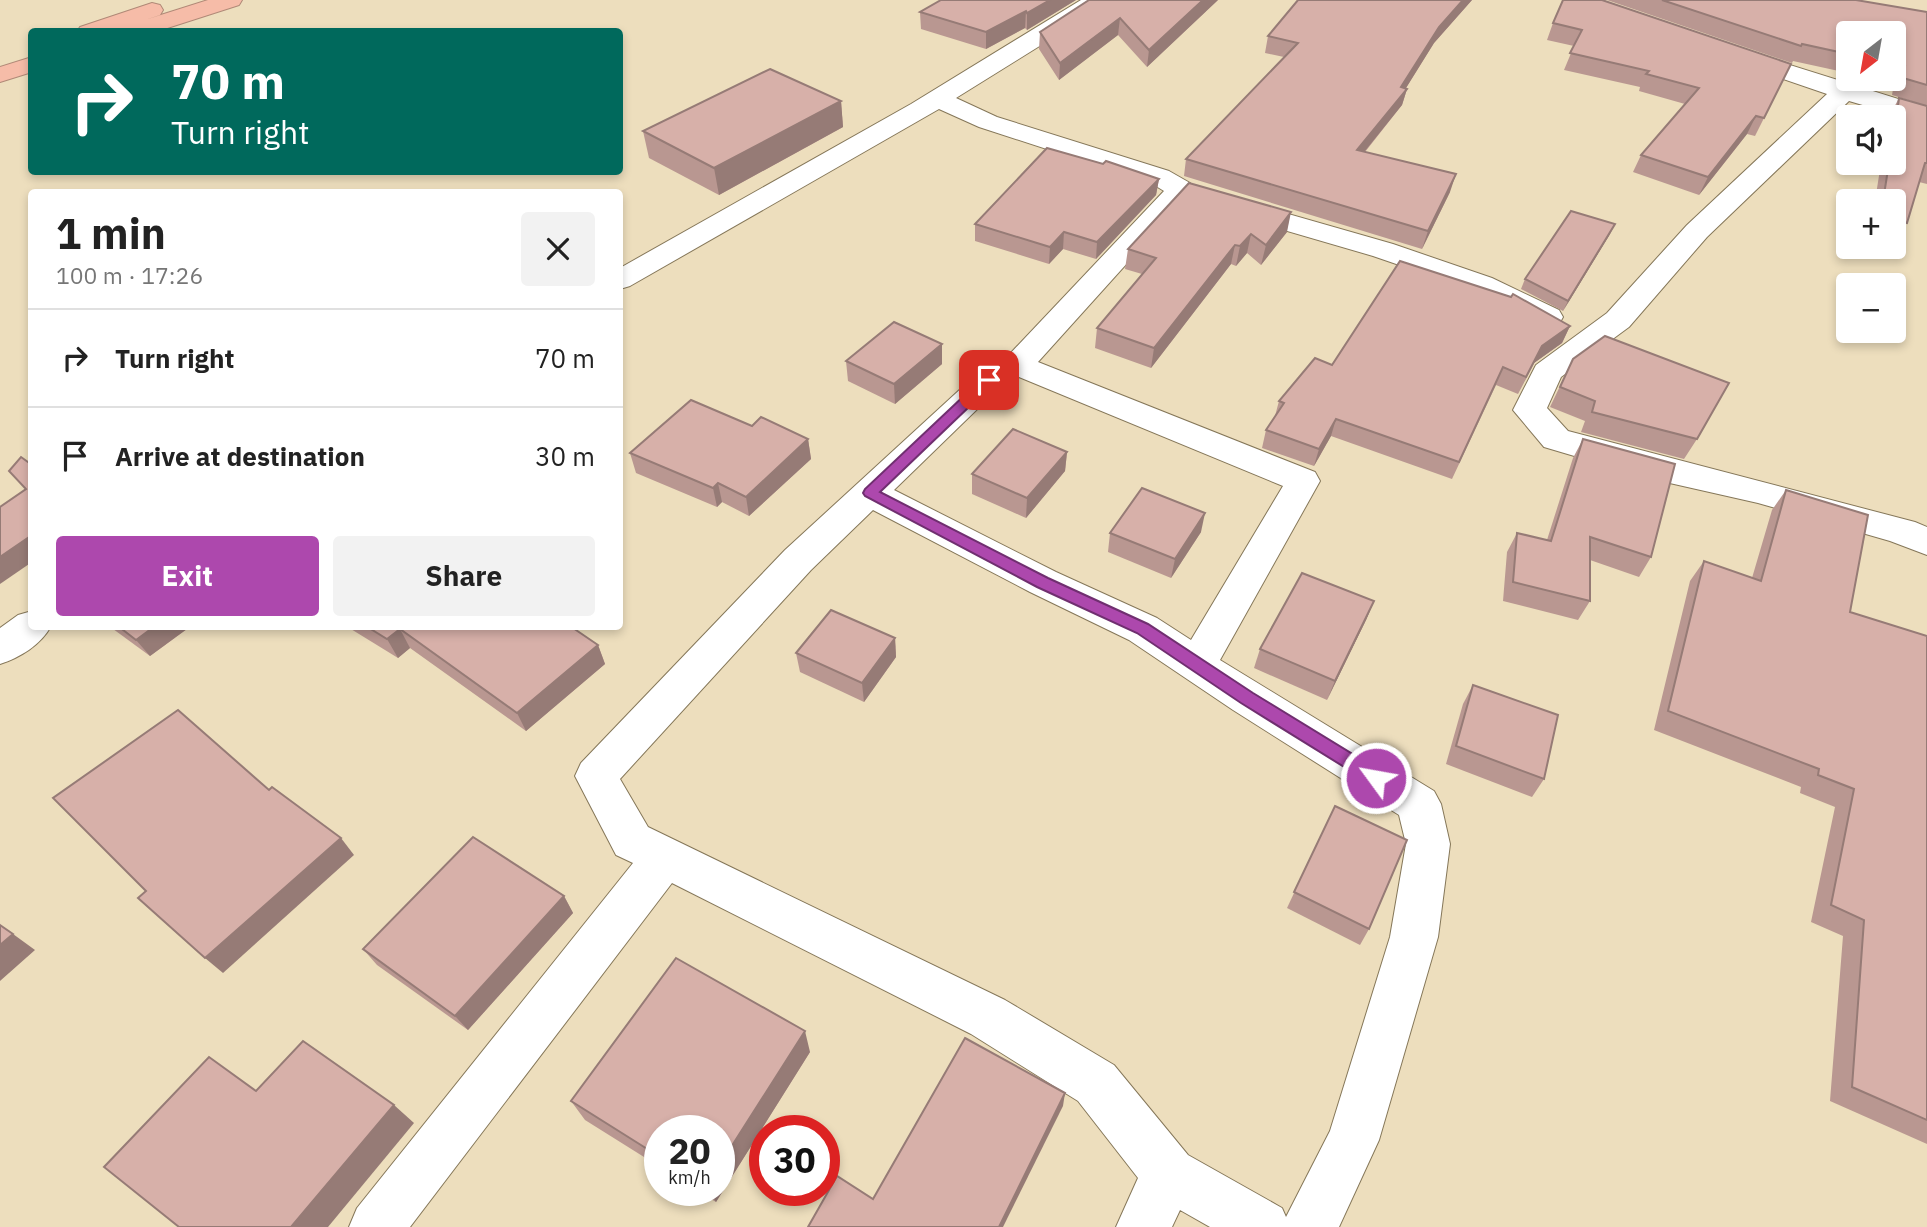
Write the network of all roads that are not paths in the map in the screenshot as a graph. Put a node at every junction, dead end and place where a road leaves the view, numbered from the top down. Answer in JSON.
{"nodes":[{"id":1,"x":183,"y":0,"type":"edge"},
{"id":2,"x":231,"y":0,"type":"edge"},
{"id":3,"x":1096,"y":0,"type":"edge"},
{"id":4,"x":100,"y":28,"type":"edge"},
{"id":5,"x":143,"y":28,"type":"edge"},
{"id":6,"x":28,"y":51,"type":"edge"},
{"id":7,"x":1724,"y":51,"type":"edge"},
{"id":8,"x":0,"y":60,"type":"edge"},
{"id":9,"x":28,"y":65,"type":"edge"},
{"id":10,"x":0,"y":75,"type":"edge"},
{"id":11,"x":1844,"y":92,"type":"junction"},
{"id":12,"x":936,"y":98,"type":"junction"},
{"id":13,"x":1927,"y":116,"type":"edge"},
{"id":14,"x":1201,"y":196,"type":"junction"},
{"id":15,"x":623,"y":278,"type":"edge"},
{"id":16,"x":1587,"y":343,"type":"junction"},
{"id":17,"x":1017,"y":365,"type":"junction"},
{"id":18,"x":870,"y":493,"type":"junction"},
{"id":19,"x":1927,"y":542,"type":"edge"},
{"id":20,"x":28,"y":629,"type":"edge"},
{"id":21,"x":0,"y":649,"type":"edge"},
{"id":22,"x":1197,"y":664,"type":"junction"},
{"id":23,"x":665,"y":857,"type":"junction"},
{"id":24,"x":1169,"y":1174,"type":"junction"},
{"id":25,"x":376,"y":1227,"type":"edge"},
{"id":26,"x":1143,"y":1227,"type":"edge"},
{"id":27,"x":1263,"y":1227,"type":"edge"},
{"id":28,"x":1310,"y":1227,"type":"edge"}],
"edges":[{"from":1,"to":4,"type":"highway"},
{"from":2,"to":5,"type":"highway"},
{"from":3,"to":12,"type":"street"},
{"from":6,"to":8,"type":"highway"},
{"from":7,"to":11,"type":"street"},
{"from":9,"to":10,"type":"highway"},
{"from":11,"to":13,"type":"street"},
{"from":11,"to":16,"type":"street"},
{"from":12,"to":14,"type":"street"},
{"from":12,"to":15,"type":"street"},
{"from":14,"to":16,"type":"street"},
{"from":14,"to":17,"type":"street"},
{"from":16,"to":19,"type":"street"},
{"from":17,"to":18,"type":"street"},
{"from":17,"to":22,"type":"street"},
{"from":18,"to":22,"type":"street"},
{"from":18,"to":23,"type":"street"},
{"from":20,"to":21,"type":"street"},
{"from":22,"to":28,"type":"street"},
{"from":23,"to":24,"type":"street"},
{"from":23,"to":25,"type":"street"},
{"from":24,"to":26,"type":"street"},
{"from":24,"to":27,"type":"street"}]}
